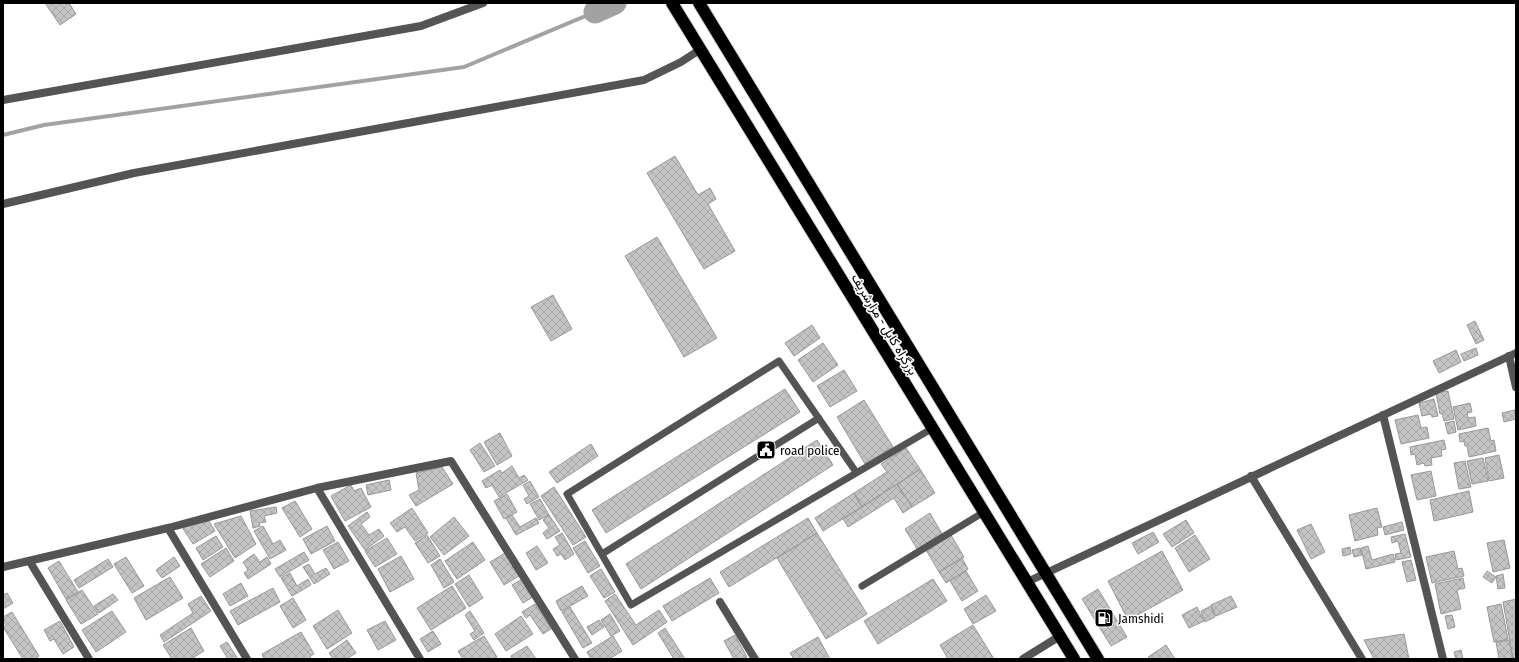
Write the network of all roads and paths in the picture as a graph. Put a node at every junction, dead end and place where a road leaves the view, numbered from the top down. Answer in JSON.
{"nodes":[{"id":1,"x":483,"y":3,"type":"edge"},
{"id":2,"x":672,"y":3,"type":"edge"},
{"id":3,"x":702,"y":7,"type":"edge"},
{"id":4,"x":701,"y":49,"type":"junction"},
{"id":5,"x":3,"y":100,"type":"edge"},
{"id":6,"x":3,"y":204,"type":"edge"},
{"id":7,"x":1512,"y":354,"type":"edge"},
{"id":8,"x":1516,"y":387,"type":"edge"},
{"id":9,"x":1383,"y":415,"type":"junction"},
{"id":10,"x":818,"y":418,"type":"junction"},
{"id":11,"x":933,"y":428,"type":"junction"},
{"id":12,"x":856,"y":472,"type":"junction"},
{"id":13,"x":1251,"y":476,"type":"junction"},
{"id":14,"x":317,"y":488,"type":"junction"},
{"id":15,"x":984,"y":512,"type":"junction"},
{"id":16,"x":168,"y":528,"type":"junction"},
{"id":17,"x":602,"y":554,"type":"junction"},
{"id":18,"x":30,"y":562,"type":"junction"},
{"id":19,"x":3,"y":567,"type":"edge"},
{"id":20,"x":1046,"y":573,"type":"junction"},
{"id":21,"x":1027,"y":582,"type":"junction"},
{"id":22,"x":862,"y":586,"type":"dead end"},
{"id":23,"x":720,"y":602,"type":"dead end"},
{"id":24,"x":1060,"y":636,"type":"junction"},
{"id":25,"x":89,"y":659,"type":"edge"},
{"id":26,"x":247,"y":659,"type":"edge"},
{"id":27,"x":420,"y":659,"type":"edge"},
{"id":28,"x":576,"y":659,"type":"edge"},
{"id":29,"x":755,"y":659,"type":"edge"},
{"id":30,"x":1023,"y":659,"type":"edge"},
{"id":31,"x":1074,"y":659,"type":"edge"},
{"id":32,"x":1098,"y":659,"type":"edge"},
{"id":33,"x":1362,"y":659,"type":"edge"},
{"id":34,"x":1443,"y":659,"type":"edge"}],
"edges":[{"from":1,"to":5,"type":"street"},
{"from":2,"to":4,"type":"highway","name":"بزرگراه کابل - مزارشریف"},
{"from":3,"to":20,"type":"highway","name":"بزرگراه کابل - مزارشریف"},
{"from":4,"to":6,"type":"street"},
{"from":4,"to":11,"type":"highway","name":"بزرگراه کابل - مزارشریف"},
{"from":7,"to":8,"type":"street"},
{"from":7,"to":9,"type":"street"},
{"from":9,"to":13,"type":"street"},
{"from":9,"to":34,"type":"street"},
{"from":10,"to":12,"type":"lane"},
{"from":10,"to":17,"type":"lane"},
{"from":10,"to":17,"type":"lane"},
{"from":11,"to":12,"type":"lane"},
{"from":11,"to":15,"type":"highway","name":"بزرگراه کابل - مزارشریف"},
{"from":12,"to":17,"type":"lane"},
{"from":13,"to":20,"type":"street"},
{"from":13,"to":33,"type":"street"},
{"from":14,"to":16,"type":"street"},
{"from":14,"to":27,"type":"street"},
{"from":14,"to":28,"type":"street"},
{"from":15,"to":21,"type":"highway","name":"بزرگراه کابل - مزارشریف"},
{"from":15,"to":22,"type":"lane"},
{"from":16,"to":18,"type":"street"},
{"from":16,"to":26,"type":"street"},
{"from":18,"to":19,"type":"street"},
{"from":18,"to":25,"type":"street"},
{"from":20,"to":21,"type":"street"},
{"from":20,"to":32,"type":"highway","name":"بزرگراه کابل - مزارشریف"},
{"from":21,"to":24,"type":"highway","name":"بزرگراه کابل - مزارشریف"},
{"from":23,"to":29,"type":"street"},
{"from":24,"to":30,"type":"street"},
{"from":24,"to":31,"type":"highway","name":"بزرگراه کابل - مزارشریف"}]}
